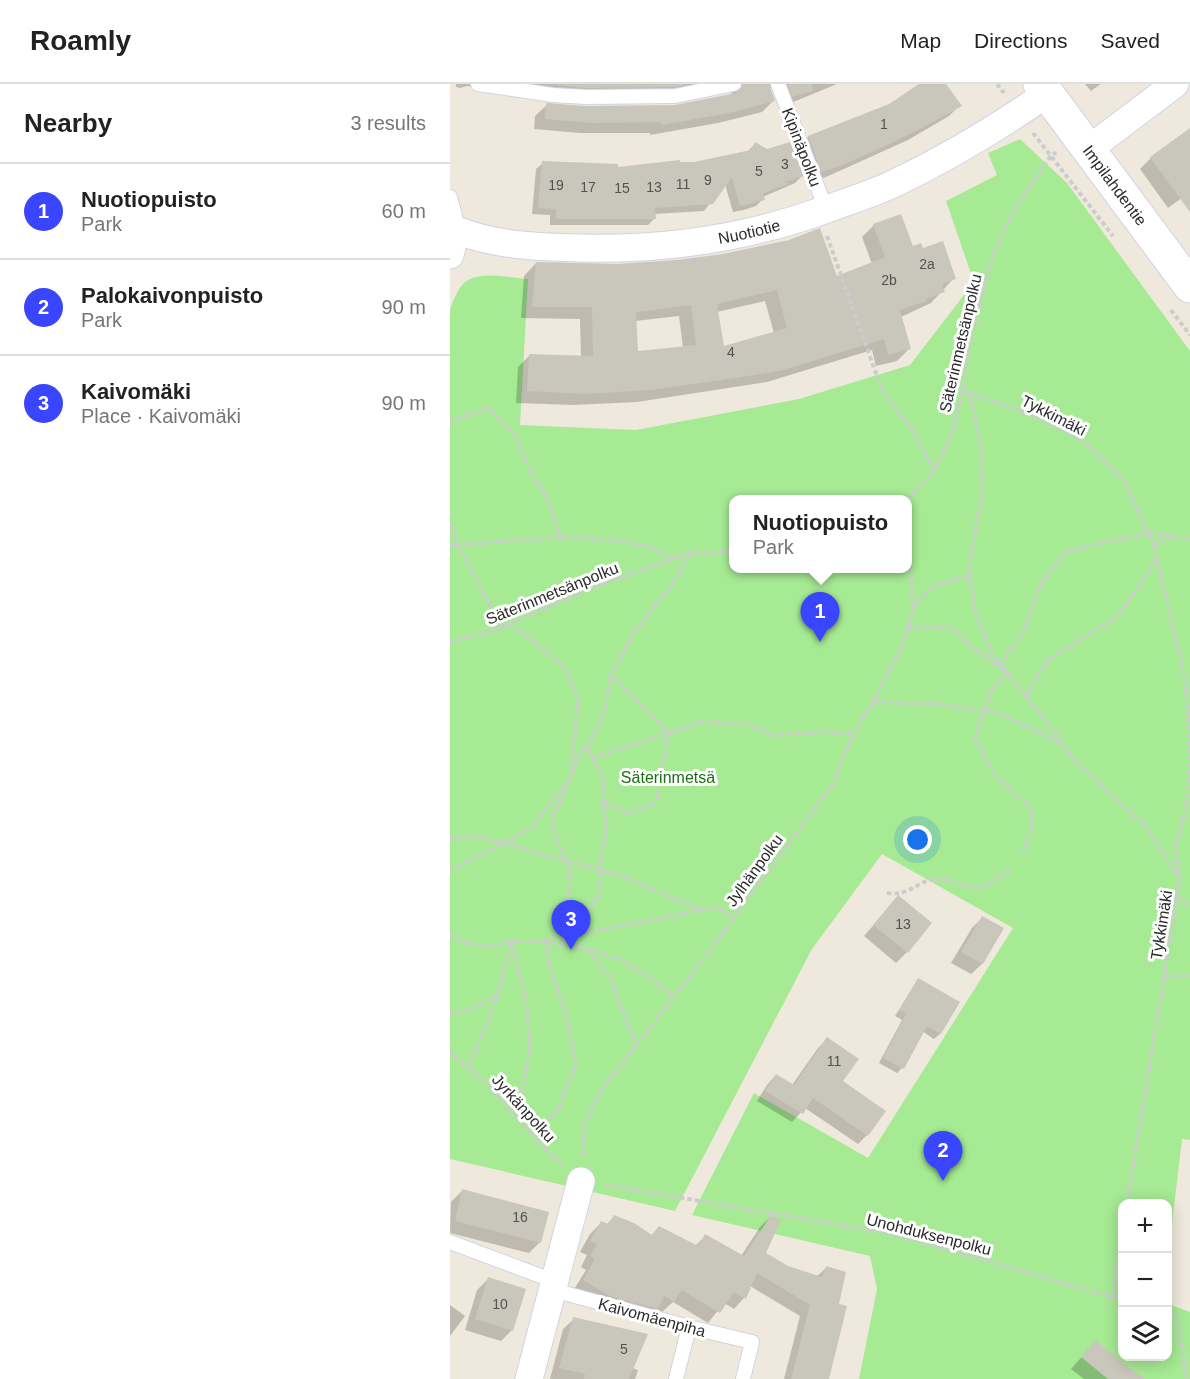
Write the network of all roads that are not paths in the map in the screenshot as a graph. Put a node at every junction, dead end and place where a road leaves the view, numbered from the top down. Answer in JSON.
{"nodes":[{"id":1,"x":478,"y":84,"type":"edge"},
{"id":2,"x":734,"y":84,"type":"edge"},
{"id":3,"x":778,"y":84,"type":"edge"},
{"id":4,"x":1175,"y":84,"type":"edge"},
{"id":5,"x":1044,"y":89,"type":"edge"},
{"id":6,"x":1089,"y":149,"type":"junction"},
{"id":7,"x":450,"y":197,"type":"edge"},
{"id":8,"x":822,"y":211,"type":"junction"},
{"id":9,"x":453,"y":242,"type":"edge"},
{"id":10,"x":1190,"y":286,"type":"edge"},
{"id":11,"x":581,"y":1181,"type":"road end"},
{"id":12,"x":450,"y":1242,"type":"edge"},
{"id":13,"x":554,"y":1285,"type":"junction"},
{"id":14,"x":689,"y":1327,"type":"junction"},
{"id":15,"x":529,"y":1379,"type":"edge"},
{"id":16,"x":676,"y":1379,"type":"edge"},
{"id":17,"x":743,"y":1379,"type":"edge"}],
"edges":[{"from":1,"to":2,"type":"lane"},
{"from":3,"to":8,"type":"lane","name":"Kipinäpolku"},
{"from":4,"to":6,"type":"street"},
{"from":5,"to":6,"type":"street","name":"Impilahdentie"},
{"from":5,"to":8,"type":"street","name":"Nuotiotie"},
{"from":6,"to":10,"type":"street","name":"Impilahdentie"},
{"from":7,"to":9,"type":"lane","name":"Nuotiotie"},
{"from":8,"to":9,"type":"street","name":"Nuotiotie"},
{"from":11,"to":13,"type":"street"},
{"from":12,"to":13,"type":"lane","name":"Kaivomäenpiha"},
{"from":13,"to":14,"type":"lane","name":"Kaivomäenpiha"},
{"from":13,"to":15,"type":"street"},
{"from":14,"to":16,"type":"lane"},
{"from":14,"to":17,"type":"lane","name":"Kaivomäenpiha"}]}
